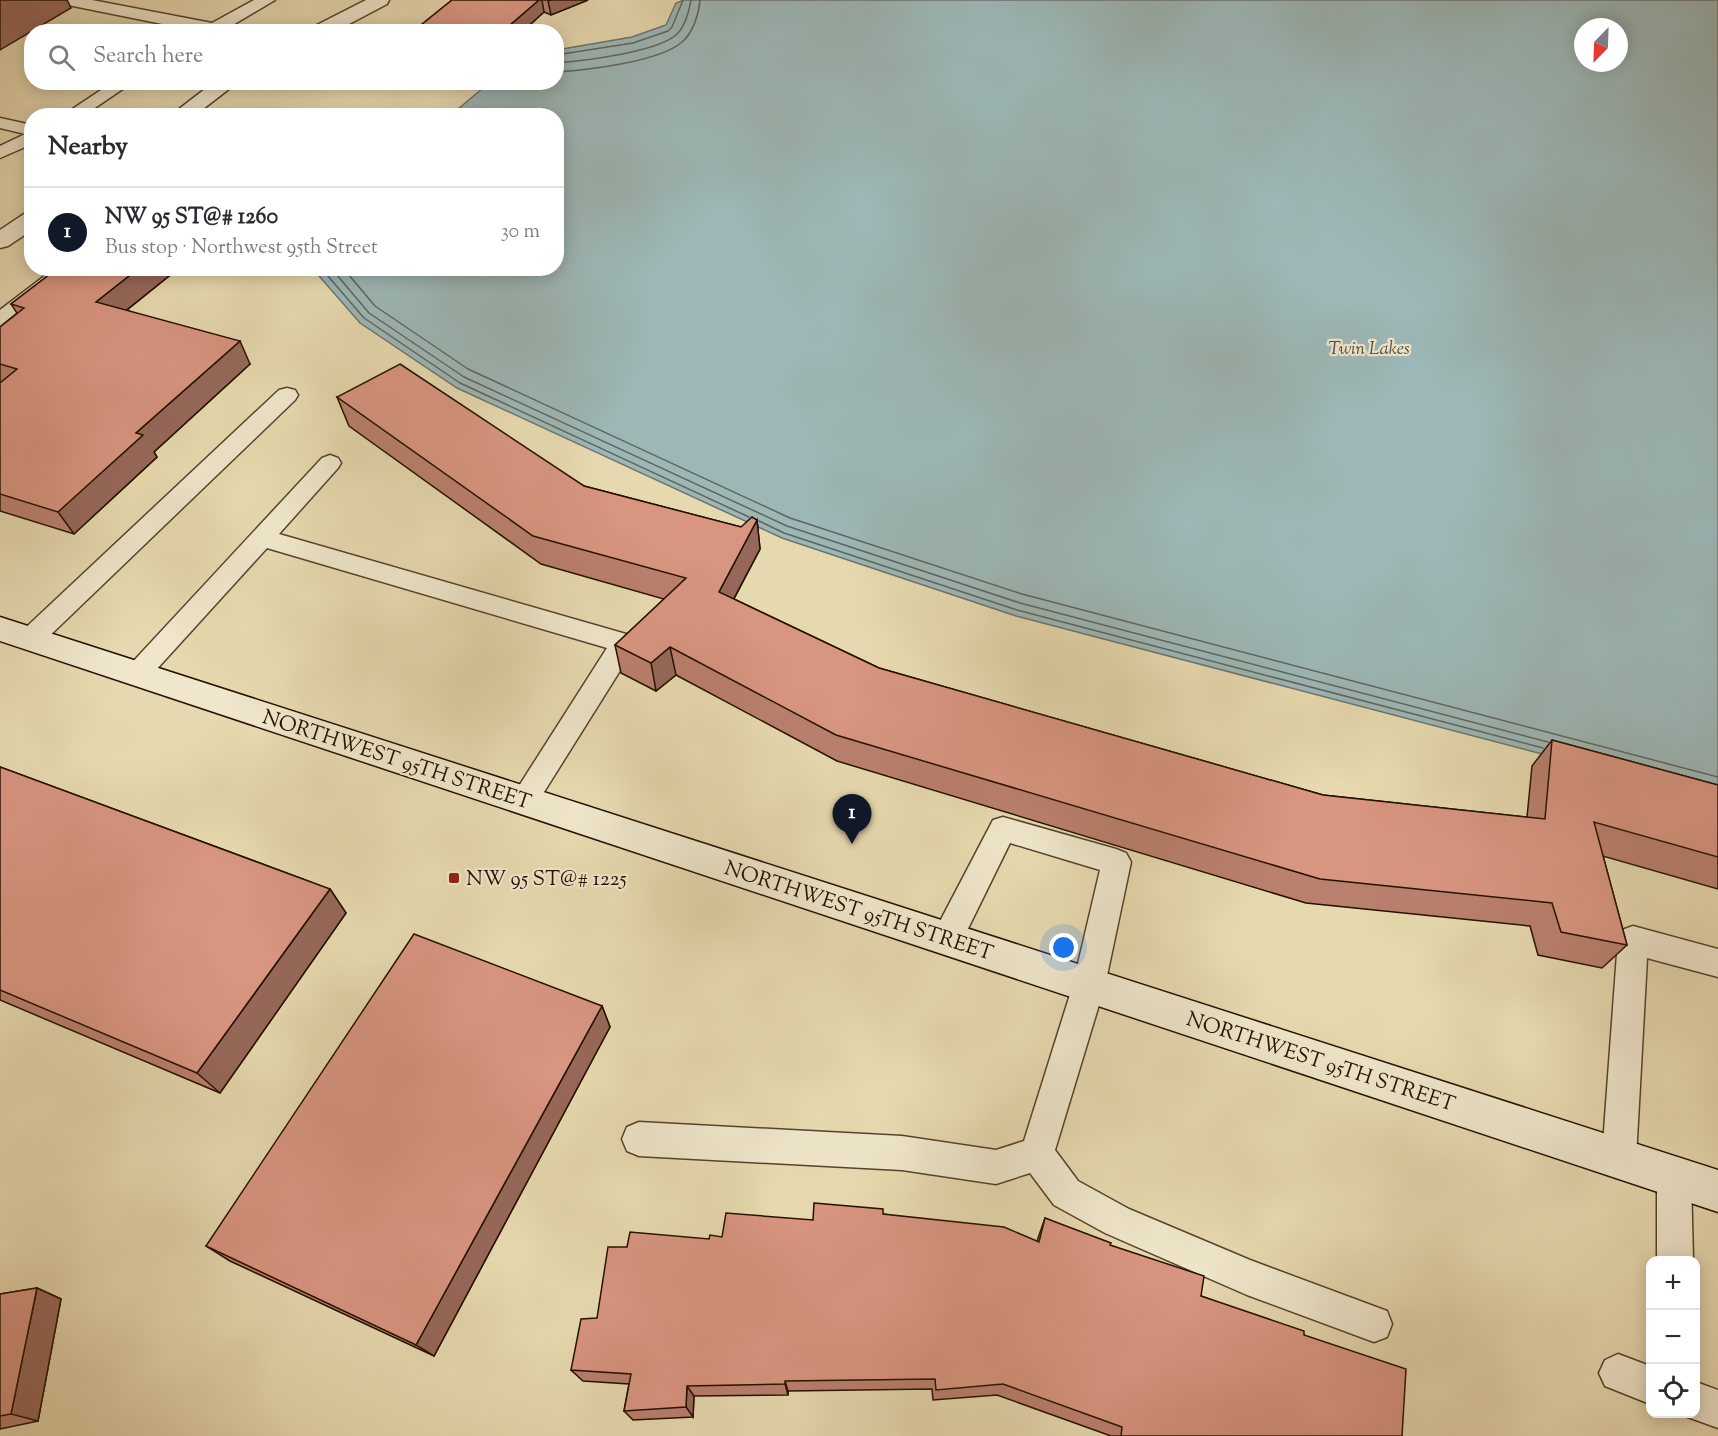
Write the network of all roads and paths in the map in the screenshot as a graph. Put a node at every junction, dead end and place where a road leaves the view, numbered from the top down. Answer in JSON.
{"nodes":[{"id":1,"x":68,"y":0,"type":"edge"},
{"id":2,"x":380,"y":0,"type":"edge"},
{"id":3,"x":262,"y":1,"type":"edge"},
{"id":4,"x":182,"y":24,"type":"edge"},
{"id":5,"x":222,"y":24,"type":"edge"},
{"id":6,"x":334,"y":24,"type":"edge"},
{"id":7,"x":112,"y":90,"type":"edge"},
{"id":8,"x":218,"y":90,"type":"edge"},
{"id":9,"x":83,"y":108,"type":"edge"},
{"id":10,"x":195,"y":108,"type":"edge"},
{"id":11,"x":0,"y":123,"type":"edge"},
{"id":12,"x":24,"y":128,"type":"edge"},
{"id":13,"x":24,"y":141,"type":"edge"},
{"id":14,"x":0,"y":153,"type":"edge"},
{"id":15,"x":24,"y":225,"type":"edge"},
{"id":16,"x":0,"y":242,"type":"edge"},
{"id":17,"x":58,"y":276,"type":"edge"},
{"id":18,"x":0,"y":320,"type":"edge"},
{"id":19,"x":287,"y":395,"type":"dead end"},
{"id":20,"x":330,"y":464,"type":"dead end"},
{"id":21,"x":262,"y":538,"type":"junction"},
{"id":22,"x":15,"y":634,"type":"edge"},
{"id":23,"x":137,"y":674,"type":"junction"},
{"id":24,"x":524,"y":800,"type":"junction"},
{"id":25,"x":948,"y":939,"type":"junction"},
{"id":26,"x":1718,"y":963,"type":"edge"},
{"id":27,"x":1089,"y":985,"type":"junction"},
{"id":28,"x":639,"y":1139,"type":"dead end"},
{"id":29,"x":1037,"y":1154,"type":"junction"},
{"id":30,"x":1619,"y":1158,"type":"junction"},
{"id":31,"x":1674,"y":1177,"type":"junction"},
{"id":32,"x":1718,"y":1191,"type":"edge"},
{"id":33,"x":1675,"y":1256,"type":"edge"},
{"id":34,"x":1374,"y":1324,"type":"dead end"},
{"id":35,"x":1700,"y":1403,"type":"edge"},
{"id":36,"x":1718,"y":1408,"type":"edge"}],
"edges":[{"from":1,"to":4,"type":"lane"},
{"from":2,"to":6,"type":"main road"},
{"from":3,"to":5,"type":"lane"},
{"from":7,"to":9,"type":"lane"},
{"from":8,"to":10,"type":"main road"},
{"from":11,"to":12,"type":"lane"},
{"from":13,"to":14,"type":"lane"},
{"from":15,"to":16,"type":"main road"},
{"from":17,"to":18,"type":"lane"},
{"from":19,"to":22,"type":"lane"},
{"from":20,"to":21,"type":"lane"},
{"from":21,"to":23,"type":"lane"},
{"from":21,"to":24,"type":"lane"},
{"from":22,"to":23,"type":"main road","name":"NORTHWEST 95TH STREET"},
{"from":23,"to":24,"type":"main road","name":"NORTHWEST 95TH STREET"},
{"from":24,"to":25,"type":"main road","name":"NORTHWEST 95TH STREET"},
{"from":25,"to":27,"type":"main road","name":"NORTHWEST 95TH STREET"},
{"from":25,"to":27,"type":"lane"},
{"from":26,"to":30,"type":"lane"},
{"from":27,"to":29,"type":"lane"},
{"from":27,"to":30,"type":"main road","name":"NORTHWEST 95TH STREET"},
{"from":28,"to":29,"type":"lane"},
{"from":29,"to":34,"type":"lane"},
{"from":30,"to":31,"type":"main road","name":"NORTHWEST 95TH STREET"},
{"from":31,"to":32,"type":"main road","name":"NORTHWEST 95TH STREET"},
{"from":31,"to":33,"type":"lane"},
{"from":35,"to":36,"type":"lane"}]}
